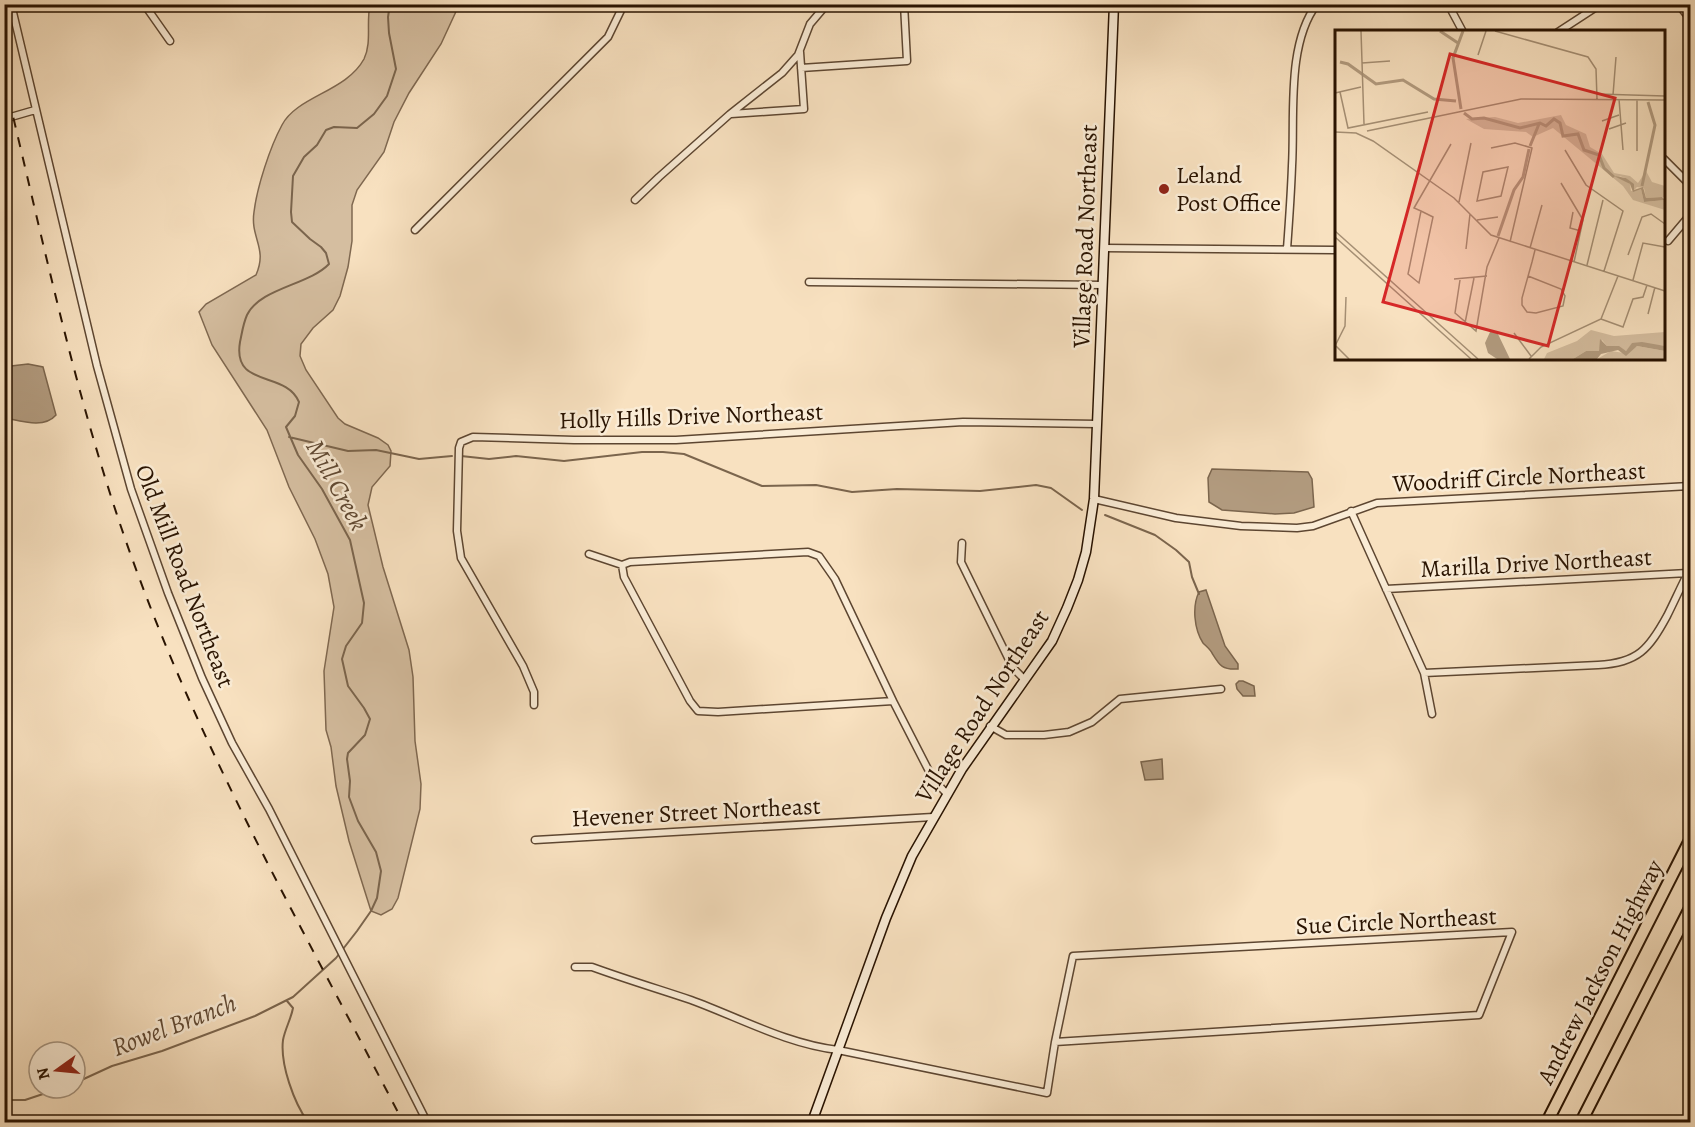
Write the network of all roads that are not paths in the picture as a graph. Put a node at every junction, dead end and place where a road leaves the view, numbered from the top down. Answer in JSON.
{"nodes":[{"id":1,"x":11,"y":4,"type":"edge"},
{"id":2,"x":144,"y":4,"type":"edge"},
{"id":3,"x":624,"y":4,"type":"edge"},
{"id":4,"x":827,"y":4,"type":"edge"},
{"id":5,"x":904,"y":4,"type":"edge"},
{"id":6,"x":1114,"y":4,"type":"edge"},
{"id":7,"x":1317,"y":4,"type":"edge"},
{"id":8,"x":1448,"y":4,"type":"edge"},
{"id":9,"x":1601,"y":4,"type":"edge"},
{"id":10,"x":1678,"y":4,"type":"edge"},
{"id":11,"x":1690,"y":19,"type":"edge"},
{"id":12,"x":1462,"y":30,"type":"edge"},
{"id":13,"x":1561,"y":30,"type":"edge"},
{"id":14,"x":170,"y":41,"type":"dead end"},
{"id":15,"x":800,"y":50,"type":"junction"},
{"id":16,"x":801,"y":68,"type":"junction"},
{"id":17,"x":35,"y":110,"type":"junction"},
{"id":18,"x":730,"y":114,"type":"junction"},
{"id":19,"x":5,"y":116,"type":"edge"},
{"id":20,"x":1665,"y":160,"type":"edge"},
{"id":21,"x":1690,"y":185,"type":"edge"},
{"id":22,"x":635,"y":200,"type":"dead end"},
{"id":23,"x":1690,"y":215,"type":"edge"},
{"id":24,"x":415,"y":230,"type":"dead end"},
{"id":25,"x":1668,"y":240,"type":"dead end"},
{"id":26,"x":1104,"y":248,"type":"junction"},
{"id":27,"x":1287,"y":249,"type":"junction"},
{"id":28,"x":1335,"y":249,"type":"edge"},
{"id":29,"x":809,"y":282,"type":"dead end"},
{"id":30,"x":1103,"y":285,"type":"junction"},
{"id":31,"x":1097,"y":424,"type":"junction"},
{"id":32,"x":1690,"y":486,"type":"edge"},
{"id":33,"x":1094,"y":499,"type":"junction"},
{"id":34,"x":1351,"y":512,"type":"junction"},
{"id":35,"x":962,"y":543,"type":"dead end"},
{"id":36,"x":589,"y":555,"type":"dead end"},
{"id":37,"x":622,"y":565,"type":"junction"},
{"id":38,"x":1689,"y":571,"type":"edge"},
{"id":39,"x":1386,"y":589,"type":"junction"},
{"id":40,"x":1424,"y":673,"type":"junction"},
{"id":41,"x":1024,"y":679,"type":"junction"},
{"id":42,"x":1221,"y":689,"type":"dead end"},
{"id":43,"x":893,"y":701,"type":"junction"},
{"id":44,"x":534,"y":705,"type":"dead end"},
{"id":45,"x":1432,"y":714,"type":"dead end"},
{"id":46,"x":990,"y":726,"type":"junction"},
{"id":47,"x":946,"y":794,"type":"junction"},
{"id":48,"x":933,"y":817,"type":"junction"},
{"id":49,"x":535,"y":840,"type":"dead end"},
{"id":50,"x":1690,"y":840,"type":"edge"},
{"id":51,"x":1690,"y":908,"type":"edge"},
{"id":52,"x":575,"y":968,"type":"dead end"},
{"id":53,"x":1055,"y":1042,"type":"junction"},
{"id":54,"x":838,"y":1050,"type":"junction"},
{"id":55,"x":427,"y":1122,"type":"edge"},
{"id":56,"x":812,"y":1122,"type":"edge"},
{"id":57,"x":1547,"y":1122,"type":"edge"},
{"id":58,"x":1581,"y":1122,"type":"edge"}],
"edges":[{"from":1,"to":17,"type":"street","name":"Old Mill Road Northeast"},
{"from":2,"to":14,"type":"street"},
{"from":3,"to":24,"type":"street"},
{"from":4,"to":15,"type":"street"},
{"from":5,"to":16,"type":"street"},
{"from":6,"to":26,"type":"main road","name":"Village Road Northeast"},
{"from":7,"to":27,"type":"street"},
{"from":8,"to":12,"type":"street"},
{"from":9,"to":13,"type":"street"},
{"from":10,"to":11,"type":"street"},
{"from":15,"to":16,"type":"street"},
{"from":15,"to":18,"type":"street"},
{"from":16,"to":18,"type":"street"},
{"from":17,"to":19,"type":"street"},
{"from":17,"to":55,"type":"street","name":"Old Mill Road Northeast"},
{"from":18,"to":22,"type":"street"},
{"from":20,"to":21,"type":"street"},
{"from":23,"to":25,"type":"street"},
{"from":26,"to":27,"type":"street"},
{"from":26,"to":30,"type":"main road","name":"Village Road Northeast"},
{"from":27,"to":28,"type":"street"},
{"from":29,"to":30,"type":"street"},
{"from":30,"to":31,"type":"main road","name":"Village Road Northeast"},
{"from":31,"to":33,"type":"main road","name":"Village Road Northeast"},
{"from":31,"to":44,"type":"street","name":"Holly Hills Drive Northeast"},
{"from":32,"to":34,"type":"street","name":"Woodriff Circle Northeast"},
{"from":33,"to":34,"type":"street","name":"Woodriff Circle Northeast"},
{"from":33,"to":41,"type":"main road","name":"Village Road Northeast"},
{"from":34,"to":39,"type":"street"},
{"from":35,"to":41,"type":"street"},
{"from":36,"to":37,"type":"street"},
{"from":37,"to":43,"type":"street"},
{"from":37,"to":43,"type":"street"},
{"from":38,"to":39,"type":"street","name":"Marilla Drive Northeast"},
{"from":38,"to":40,"type":"street"},
{"from":39,"to":40,"type":"street"},
{"from":40,"to":45,"type":"street"},
{"from":41,"to":46,"type":"main road","name":"Village Road Northeast"},
{"from":42,"to":46,"type":"street"},
{"from":43,"to":47,"type":"street"},
{"from":46,"to":47,"type":"main road","name":"Village Road Northeast"},
{"from":47,"to":48,"type":"main road","name":"Village Road Northeast"},
{"from":48,"to":49,"type":"street","name":"Hevener Street Northeast"},
{"from":48,"to":54,"type":"main road","name":"Village Road Northeast"},
{"from":50,"to":57,"type":"highway","name":"Andrew Jackson Highway"},
{"from":51,"to":58,"type":"highway"},
{"from":52,"to":54,"type":"street"},
{"from":53,"to":53,"type":"street","name":"Sue Circle Northeast"},
{"from":53,"to":54,"type":"street","name":"Sue Circle Northeast"},
{"from":54,"to":56,"type":"main road","name":"Village Road Northeast"}]}
